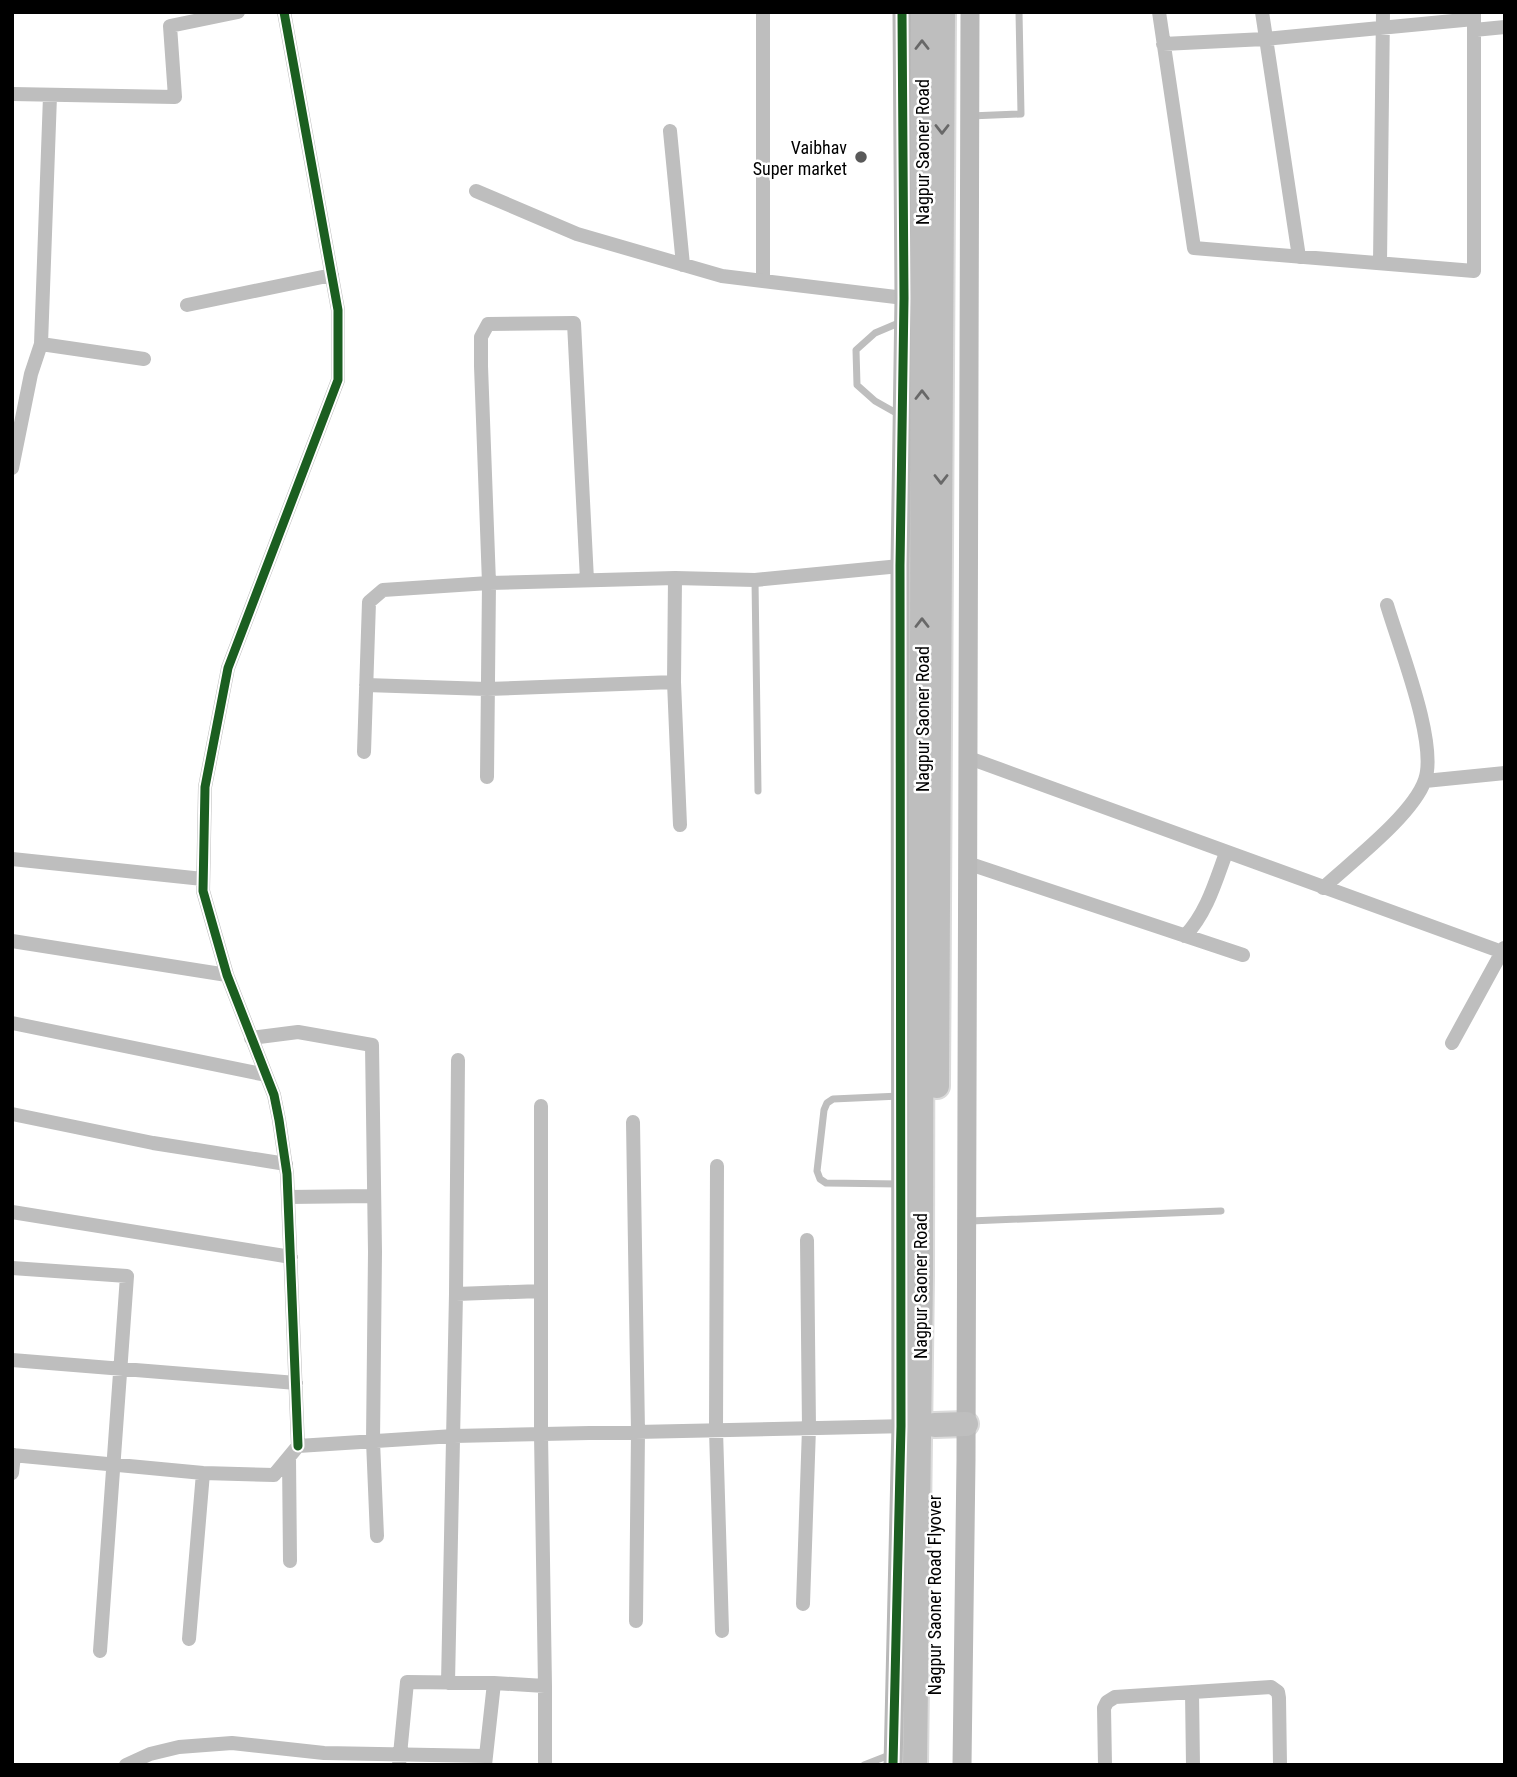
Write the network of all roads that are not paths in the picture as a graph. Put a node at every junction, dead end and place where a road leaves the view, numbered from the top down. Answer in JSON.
{"nodes":[{"id":1,"x":238,"y":12,"type":"edge"},
{"id":2,"x":284,"y":12,"type":"edge"},
{"id":3,"x":763,"y":12,"type":"edge"},
{"id":4,"x":902,"y":12,"type":"edge"},
{"id":5,"x":923,"y":12,"type":"edge"},
{"id":6,"x":943,"y":12,"type":"edge"},
{"id":7,"x":970,"y":12,"type":"edge"},
{"id":8,"x":1019,"y":12,"type":"edge"},
{"id":9,"x":1159,"y":12,"type":"edge"},
{"id":10,"x":1262,"y":12,"type":"edge"},
{"id":11,"x":1382,"y":12,"type":"edge"},
{"id":12,"x":169,"y":19,"type":"edge"},
{"id":13,"x":1474,"y":20,"type":"edge"},
{"id":14,"x":1505,"y":27,"type":"edge"},
{"id":15,"x":1382,"y":28,"type":"junction"},
{"id":16,"x":1265,"y":39,"type":"junction"},
{"id":17,"x":1163,"y":44,"type":"junction"},
{"id":18,"x":12,"y":94,"type":"edge"},
{"id":19,"x":50,"y":96,"type":"junction"},
{"id":20,"x":970,"y":116,"type":"junction"},
{"id":21,"x":670,"y":131,"type":"dead end"},
{"id":22,"x":476,"y":191,"type":"dead end"},
{"id":23,"x":1299,"y":257,"type":"junction"},
{"id":24,"x":1380,"y":263,"type":"junction"},
{"id":25,"x":683,"y":265,"type":"junction"},
{"id":26,"x":332,"y":275,"type":"junction"},
{"id":27,"x":763,"y":281,"type":"junction"},
{"id":28,"x":904,"y":298,"type":"junction"},
{"id":29,"x":187,"y":305,"type":"dead end"},
{"id":30,"x":903,"y":321,"type":"junction"},
{"id":31,"x":41,"y":344,"type":"junction"},
{"id":32,"x":144,"y":359,"type":"dead end"},
{"id":33,"x":902,"y":416,"type":"junction"},
{"id":34,"x":12,"y":468,"type":"edge"},
{"id":35,"x":900,"y":566,"type":"junction"},
{"id":36,"x":675,"y":578,"type":"junction"},
{"id":37,"x":587,"y":580,"type":"junction"},
{"id":38,"x":755,"y":580,"type":"junction"},
{"id":39,"x":489,"y":583,"type":"junction"},
{"id":40,"x":1387,"y":605,"type":"dead end"},
{"id":41,"x":674,"y":682,"type":"junction"},
{"id":42,"x":366,"y":685,"type":"junction"},
{"id":43,"x":488,"y":689,"type":"junction"},
{"id":44,"x":364,"y":752,"type":"dead end"},
{"id":45,"x":969,"y":758,"type":"junction"},
{"id":46,"x":1505,"y":773,"type":"edge"},
{"id":47,"x":487,"y":778,"type":"dead end"},
{"id":48,"x":1425,"y":781,"type":"junction"},
{"id":49,"x":758,"y":791,"type":"dead end"},
{"id":50,"x":680,"y":825,"type":"dead end"},
{"id":51,"x":1226,"y":853,"type":"junction"},
{"id":52,"x":12,"y":859,"type":"edge"},
{"id":53,"x":967,"y":863,"type":"junction"},
{"id":54,"x":204,"y":879,"type":"junction"},
{"id":55,"x":1323,"y":888,"type":"junction"},
{"id":56,"x":1185,"y":936,"type":"junction"},
{"id":57,"x":12,"y":941,"type":"edge"},
{"id":58,"x":1504,"y":951,"type":"edge"},
{"id":59,"x":1243,"y":955,"type":"dead end"},
{"id":60,"x":227,"y":975,"type":"junction"},
{"id":61,"x":12,"y":1023,"type":"edge"},
{"id":62,"x":251,"y":1038,"type":"junction"},
{"id":63,"x":1452,"y":1043,"type":"dead end"},
{"id":64,"x":458,"y":1059,"type":"dead end"},
{"id":65,"x":266,"y":1075,"type":"junction"},
{"id":66,"x":900,"y":1097,"type":"junction"},
{"id":67,"x":541,"y":1106,"type":"dead end"},
{"id":68,"x":12,"y":1114,"type":"edge"},
{"id":69,"x":634,"y":1122,"type":"dead end"},
{"id":70,"x":286,"y":1164,"type":"junction"},
{"id":71,"x":717,"y":1166,"type":"dead end"},
{"id":72,"x":901,"y":1184,"type":"junction"},
{"id":73,"x":374,"y":1196,"type":"junction"},
{"id":74,"x":288,"y":1197,"type":"junction"},
{"id":75,"x":1221,"y":1211,"type":"dead end"},
{"id":76,"x":12,"y":1212,"type":"edge"},
{"id":77,"x":966,"y":1222,"type":"junction"},
{"id":78,"x":807,"y":1240,"type":"dead end"},
{"id":79,"x":290,"y":1257,"type":"junction"},
{"id":80,"x":12,"y":1268,"type":"edge"},
{"id":81,"x":541,"y":1291,"type":"junction"},
{"id":82,"x":456,"y":1294,"type":"junction"},
{"id":83,"x":12,"y":1360,"type":"edge"},
{"id":84,"x":121,"y":1369,"type":"junction"},
{"id":85,"x":296,"y":1383,"type":"junction"},
{"id":86,"x":966,"y":1424,"type":"junction"},
{"id":87,"x":918,"y":1426,"type":"junction"},
{"id":88,"x":809,"y":1428,"type":"junction"},
{"id":89,"x":716,"y":1430,"type":"junction"},
{"id":90,"x":638,"y":1432,"type":"junction"},
{"id":91,"x":541,"y":1434,"type":"junction"},
{"id":92,"x":454,"y":1436,"type":"junction"},
{"id":93,"x":373,"y":1441,"type":"junction"},
{"id":94,"x":294,"y":1451,"type":"junction"},
{"id":95,"x":13,"y":1455,"type":"edge"},
{"id":96,"x":926,"y":1460,"type":"junction"},
{"id":97,"x":112,"y":1464,"type":"junction"},
{"id":98,"x":12,"y":1473,"type":"edge"},
{"id":99,"x":203,"y":1473,"type":"junction"},
{"id":100,"x":377,"y":1536,"type":"dead end"},
{"id":101,"x":290,"y":1561,"type":"dead end"},
{"id":102,"x":803,"y":1604,"type":"dead end"},
{"id":103,"x":636,"y":1621,"type":"dead end"},
{"id":104,"x":722,"y":1630,"type":"dead end"},
{"id":105,"x":189,"y":1639,"type":"dead end"},
{"id":106,"x":100,"y":1651,"type":"dead end"},
{"id":107,"x":448,"y":1683,"type":"junction"},
{"id":108,"x":494,"y":1683,"type":"junction"},
{"id":109,"x":545,"y":1686,"type":"junction"},
{"id":110,"x":1192,"y":1692,"type":"junction"},
{"id":111,"x":323,"y":1759,"type":"edge"},
{"id":112,"x":399,"y":1759,"type":"edge"},
{"id":113,"x":893,"y":1759,"type":"edge"},
{"id":114,"x":486,"y":1760,"type":"edge"},
{"id":115,"x":126,"y":1765,"type":"edge"},
{"id":116,"x":545,"y":1765,"type":"edge"},
{"id":117,"x":864,"y":1765,"type":"edge"},
{"id":118,"x":915,"y":1765,"type":"edge"},
{"id":119,"x":932,"y":1765,"type":"edge"},
{"id":120,"x":962,"y":1765,"type":"edge"},
{"id":121,"x":1105,"y":1765,"type":"edge"},
{"id":122,"x":1193,"y":1765,"type":"edge"},
{"id":123,"x":1280,"y":1765,"type":"edge"}],
"edges":[{"from":1,"to":12,"type":"street"},
{"from":2,"to":26,"type":"street"},
{"from":3,"to":27,"type":"street"},
{"from":4,"to":28,"type":"street"},
{"from":87,"to":5,"type":"highway","name":"Nagpur Saoner Road","one_way":true},
{"from":6,"to":87,"type":"highway","name":"Nagpur Saoner Road","one_way":true},
{"from":7,"to":20,"type":"street"},
{"from":8,"to":20,"type":"lane"},
{"from":9,"to":17,"type":"street"},
{"from":10,"to":16,"type":"street"},
{"from":11,"to":15,"type":"street"},
{"from":12,"to":19,"type":"street"},
{"from":13,"to":14,"type":"street"},
{"from":13,"to":15,"type":"street"},
{"from":13,"to":24,"type":"street"},
{"from":15,"to":16,"type":"street"},
{"from":15,"to":24,"type":"street"},
{"from":16,"to":17,"type":"street"},
{"from":16,"to":23,"type":"street"},
{"from":17,"to":23,"type":"street"},
{"from":18,"to":19,"type":"street"},
{"from":19,"to":31,"type":"street"},
{"from":20,"to":45,"type":"street"},
{"from":21,"to":25,"type":"street"},
{"from":22,"to":25,"type":"street"},
{"from":23,"to":24,"type":"street"},
{"from":25,"to":27,"type":"street"},
{"from":26,"to":29,"type":"street"},
{"from":26,"to":54,"type":"street"},
{"from":27,"to":28,"type":"street"},
{"from":28,"to":30,"type":"street"},
{"from":30,"to":33,"type":"street"},
{"from":30,"to":33,"type":"lane"},
{"from":31,"to":32,"type":"street"},
{"from":31,"to":34,"type":"street"},
{"from":33,"to":35,"type":"street"},
{"from":35,"to":38,"type":"street"},
{"from":35,"to":66,"type":"street"},
{"from":36,"to":37,"type":"street"},
{"from":36,"to":38,"type":"street"},
{"from":36,"to":41,"type":"street"},
{"from":37,"to":39,"type":"street"},
{"from":37,"to":39,"type":"street"},
{"from":38,"to":49,"type":"lane"},
{"from":39,"to":42,"type":"street"},
{"from":39,"to":43,"type":"street"},
{"from":40,"to":48,"type":"street"},
{"from":41,"to":43,"type":"street"},
{"from":41,"to":50,"type":"street"},
{"from":42,"to":43,"type":"street"},
{"from":42,"to":44,"type":"street"},
{"from":43,"to":47,"type":"street"},
{"from":45,"to":51,"type":"street"},
{"from":45,"to":53,"type":"street"},
{"from":46,"to":48,"type":"street"},
{"from":48,"to":55,"type":"street"},
{"from":51,"to":55,"type":"street"},
{"from":51,"to":56,"type":"street"},
{"from":52,"to":54,"type":"street"},
{"from":53,"to":56,"type":"street"},
{"from":53,"to":77,"type":"street"},
{"from":54,"to":60,"type":"street"},
{"from":55,"to":58,"type":"street"},
{"from":56,"to":59,"type":"street"},
{"from":57,"to":60,"type":"street"},
{"from":58,"to":63,"type":"street"},
{"from":60,"to":62,"type":"street"},
{"from":61,"to":65,"type":"street"},
{"from":62,"to":65,"type":"street"},
{"from":62,"to":73,"type":"street"},
{"from":64,"to":82,"type":"street"},
{"from":65,"to":70,"type":"street"},
{"from":66,"to":72,"type":"street"},
{"from":66,"to":72,"type":"lane"},
{"from":67,"to":81,"type":"street"},
{"from":68,"to":70,"type":"street"},
{"from":69,"to":90,"type":"street"},
{"from":70,"to":74,"type":"street"},
{"from":71,"to":89,"type":"street"},
{"from":72,"to":87,"type":"street"},
{"from":73,"to":74,"type":"street"},
{"from":73,"to":93,"type":"street"},
{"from":74,"to":79,"type":"street"},
{"from":75,"to":77,"type":"lane"},
{"from":76,"to":79,"type":"street"},
{"from":77,"to":86,"type":"street"},
{"from":78,"to":88,"type":"street"},
{"from":79,"to":85,"type":"street"},
{"from":80,"to":84,"type":"street"},
{"from":81,"to":82,"type":"street"},
{"from":81,"to":91,"type":"street"},
{"from":82,"to":92,"type":"street"},
{"from":83,"to":84,"type":"street"},
{"from":84,"to":85,"type":"street"},
{"from":84,"to":97,"type":"street"},
{"from":85,"to":94,"type":"street"},
{"from":86,"to":87,"type":"highway"},
{"from":86,"to":120,"type":"street"},
{"from":87,"to":88,"type":"street"},
{"from":87,"to":96,"type":"highway","name":"Nagpur Saoner Road Flyover"},
{"from":87,"to":113,"type":"street"},
{"from":88,"to":89,"type":"street"},
{"from":88,"to":102,"type":"street"},
{"from":89,"to":90,"type":"street"},
{"from":89,"to":104,"type":"street"},
{"from":90,"to":91,"type":"street"},
{"from":90,"to":103,"type":"street"},
{"from":91,"to":92,"type":"street"},
{"from":91,"to":109,"type":"street"},
{"from":92,"to":93,"type":"street"},
{"from":92,"to":107,"type":"street"},
{"from":93,"to":94,"type":"street"},
{"from":93,"to":100,"type":"street"},
{"from":94,"to":99,"type":"street"},
{"from":94,"to":101,"type":"street"},
{"from":95,"to":97,"type":"street"},
{"from":95,"to":98,"type":"street"},
{"from":96,"to":118,"type":"highway","name":"Nagpur Saoner Road Flyover"},
{"from":96,"to":119,"type":"highway","name":"Nagpur Saoner Road Flyover"},
{"from":97,"to":99,"type":"street"},
{"from":97,"to":106,"type":"street"},
{"from":99,"to":105,"type":"street"},
{"from":107,"to":108,"type":"street"},
{"from":107,"to":112,"type":"street"},
{"from":108,"to":109,"type":"street"},
{"from":108,"to":114,"type":"street"},
{"from":109,"to":116,"type":"street"},
{"from":110,"to":121,"type":"street"},
{"from":110,"to":122,"type":"street"},
{"from":110,"to":123,"type":"street"},
{"from":111,"to":112,"type":"street"},
{"from":111,"to":115,"type":"street"},
{"from":112,"to":114,"type":"street"},
{"from":113,"to":117,"type":"lane"}]}
